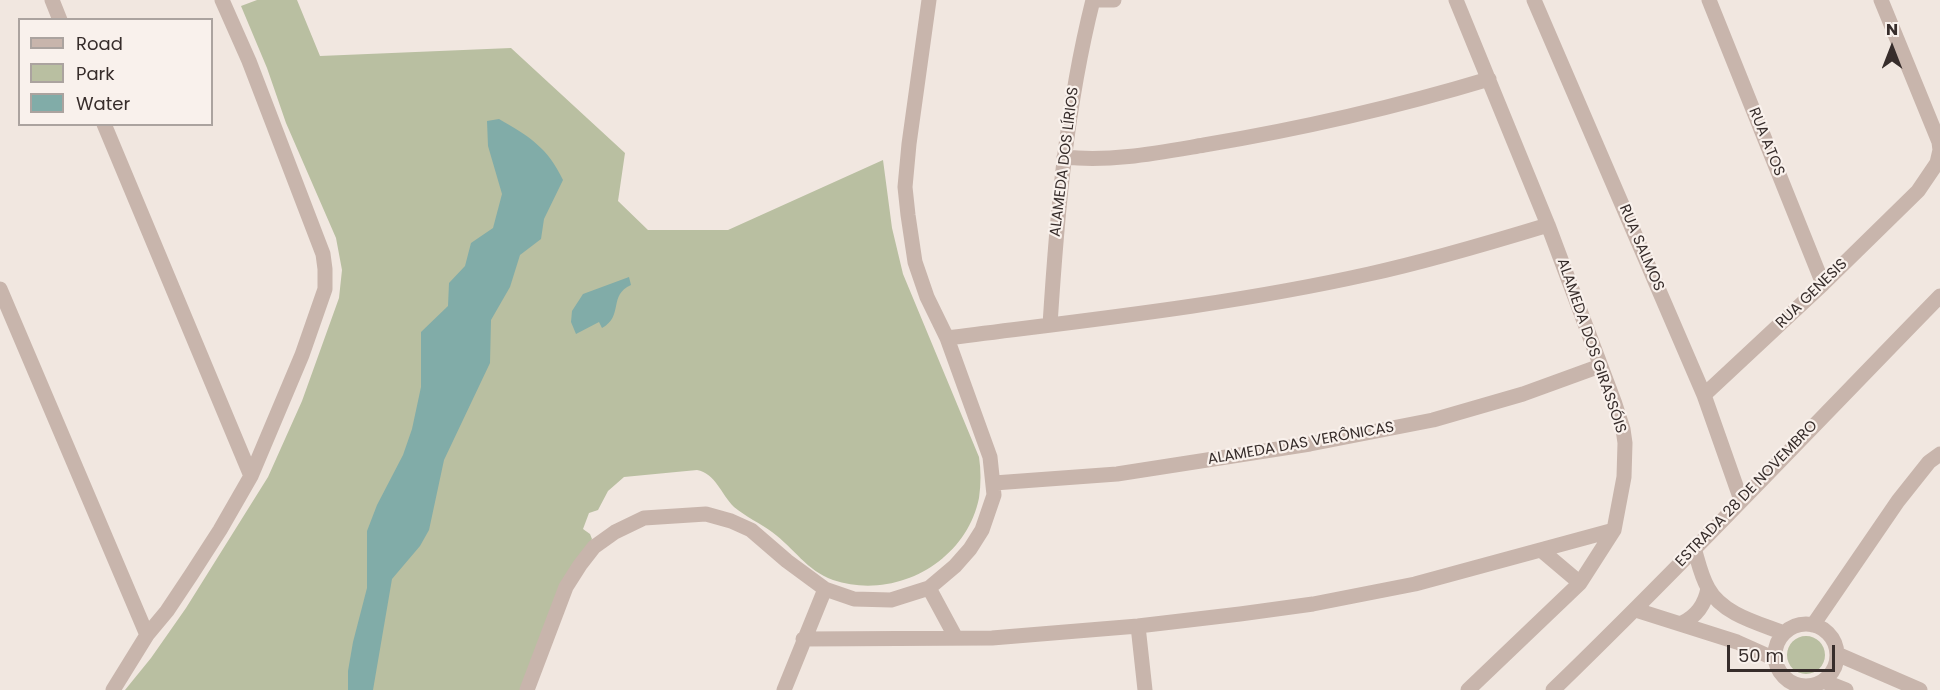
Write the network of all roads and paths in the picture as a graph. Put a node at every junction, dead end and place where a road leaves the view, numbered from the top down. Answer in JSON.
{"nodes":[{"id":1,"x":52,"y":0,"type":"edge"},
{"id":2,"x":222,"y":0,"type":"edge"},
{"id":3,"x":929,"y":0,"type":"edge"},
{"id":4,"x":1093,"y":0,"type":"edge"},
{"id":5,"x":1114,"y":0,"type":"edge"},
{"id":6,"x":1456,"y":0,"type":"edge"},
{"id":7,"x":1534,"y":0,"type":"edge"},
{"id":8,"x":1709,"y":0,"type":"edge"},
{"id":9,"x":1881,"y":0,"type":"edge"},
{"id":10,"x":59,"y":18,"type":"edge"},
{"id":11,"x":1489,"y":79,"type":"junction"},
{"id":12,"x":105,"y":126,"type":"edge"},
{"id":13,"x":1064,"y":157,"type":"junction"},
{"id":14,"x":1548,"y":225,"type":"junction"},
{"id":15,"x":1823,"y":284,"type":"junction"},
{"id":16,"x":0,"y":289,"type":"edge"},
{"id":17,"x":1940,"y":296,"type":"edge"},
{"id":18,"x":1050,"y":325,"type":"junction"},
{"id":19,"x":947,"y":338,"type":"junction"},
{"id":20,"x":1600,"y":366,"type":"junction"},
{"id":21,"x":1704,"y":395,"type":"junction"},
{"id":22,"x":1940,"y":454,"type":"edge"},
{"id":23,"x":251,"y":476,"type":"junction"},
{"id":24,"x":994,"y":483,"type":"junction"},
{"id":25,"x":1741,"y":500,"type":"junction"},
{"id":26,"x":1614,"y":530,"type":"junction"},
{"id":27,"x":1694,"y":548,"type":"junction"},
{"id":28,"x":1541,"y":550,"type":"junction"},
{"id":29,"x":1580,"y":582,"type":"junction"},
{"id":30,"x":929,"y":588,"type":"junction"},
{"id":31,"x":1708,"y":588,"type":"junction"},
{"id":32,"x":825,"y":590,"type":"junction"},
{"id":33,"x":1636,"y":609,"type":"junction"},
{"id":34,"x":1682,"y":623,"type":"junction"},
{"id":35,"x":1813,"y":625,"type":"junction"},
{"id":36,"x":1138,"y":626,"type":"junction"},
{"id":37,"x":1784,"y":633,"type":"junction"},
{"id":38,"x":147,"y":635,"type":"junction"},
{"id":39,"x":956,"y":638,"type":"junction"},
{"id":40,"x":803,"y":639,"type":"junction"},
{"id":41,"x":1837,"y":654,"type":"junction"},
{"id":42,"x":1775,"y":659,"type":"junction"},
{"id":43,"x":1823,"y":681,"type":"junction"},
{"id":44,"x":1792,"y":687,"type":"edge"},
{"id":45,"x":113,"y":690,"type":"edge"},
{"id":46,"x":527,"y":690,"type":"edge"},
{"id":47,"x":784,"y":690,"type":"edge"},
{"id":48,"x":1145,"y":690,"type":"edge"},
{"id":49,"x":1468,"y":690,"type":"edge"},
{"id":50,"x":1553,"y":690,"type":"edge"},
{"id":51,"x":1846,"y":690,"type":"edge"},
{"id":52,"x":1920,"y":690,"type":"edge"}],
"edges":[{"from":1,"to":10,"type":"street"},
{"from":2,"to":23,"type":"street"},
{"from":3,"to":19,"type":"street"},
{"from":4,"to":5,"type":"street"},
{"from":4,"to":13,"type":"street","name":"ALAMEDA DOS LÍRIOS"},
{"from":6,"to":11,"type":"street","name":"ALAMEDA DOS GIRASSÓIS"},
{"from":7,"to":21,"type":"street","name":"RUA SALMOS"},
{"from":8,"to":15,"type":"street","name":"RUA ATOS"},
{"from":9,"to":15,"type":"street","name":"RUA GENESIS"},
{"from":11,"to":13,"type":"street"},
{"from":11,"to":14,"type":"street","name":"ALAMEDA DOS GIRASSÓIS"},
{"from":12,"to":23,"type":"street"},
{"from":13,"to":18,"type":"street","name":"ALAMEDA DOS LÍRIOS"},
{"from":14,"to":18,"type":"street"},
{"from":14,"to":20,"type":"street","name":"ALAMEDA DOS GIRASSÓIS"},
{"from":15,"to":21,"type":"street","name":"RUA GENESIS"},
{"from":16,"to":38,"type":"street"},
{"from":17,"to":25,"type":"street","name":"ESTRADA 28 DE NOVEMBRO"},
{"from":18,"to":19,"type":"street"},
{"from":19,"to":24,"type":"street"},
{"from":20,"to":24,"type":"street","name":"ALAMEDA DAS VERÔNICAS"},
{"from":20,"to":26,"type":"street","name":"ALAMEDA DOS GIRASSÓIS"},
{"from":21,"to":25,"type":"street","name":"RUA SALMOS"},
{"from":22,"to":35,"type":"street"},
{"from":23,"to":38,"type":"street"},
{"from":24,"to":30,"type":"street"},
{"from":25,"to":27,"type":"street","name":"ESTRADA 28 DE NOVEMBRO"},
{"from":26,"to":28,"type":"street"},
{"from":26,"to":29,"type":"street","name":"ALAMEDA DOS GIRASSÓIS"},
{"from":27,"to":31,"type":"street"},
{"from":27,"to":33,"type":"street","name":"ESTRADA 28 DE NOVEMBRO"},
{"from":28,"to":29,"type":"street"},
{"from":28,"to":36,"type":"street"},
{"from":29,"to":49,"type":"street","name":"ALAMEDA DOS GIRASSÓIS"},
{"from":30,"to":32,"type":"street"},
{"from":30,"to":39,"type":"street"},
{"from":31,"to":34,"type":"street"},
{"from":31,"to":37,"type":"street"},
{"from":32,"to":40,"type":"street"},
{"from":32,"to":46,"type":"street"},
{"from":33,"to":34,"type":"street"},
{"from":33,"to":50,"type":"street","name":"ESTRADA 28 DE NOVEMBRO"},
{"from":34,"to":42,"type":"street"},
{"from":35,"to":37,"type":"street"},
{"from":35,"to":41,"type":"street"},
{"from":36,"to":39,"type":"street"},
{"from":36,"to":48,"type":"street"},
{"from":37,"to":42,"type":"street"},
{"from":38,"to":45,"type":"street"},
{"from":39,"to":40,"type":"street"},
{"from":40,"to":47,"type":"street"},
{"from":41,"to":43,"type":"street"},
{"from":41,"to":52,"type":"street"},
{"from":42,"to":44,"type":"street"},
{"from":43,"to":44,"type":"street"},
{"from":43,"to":51,"type":"street"}]}
